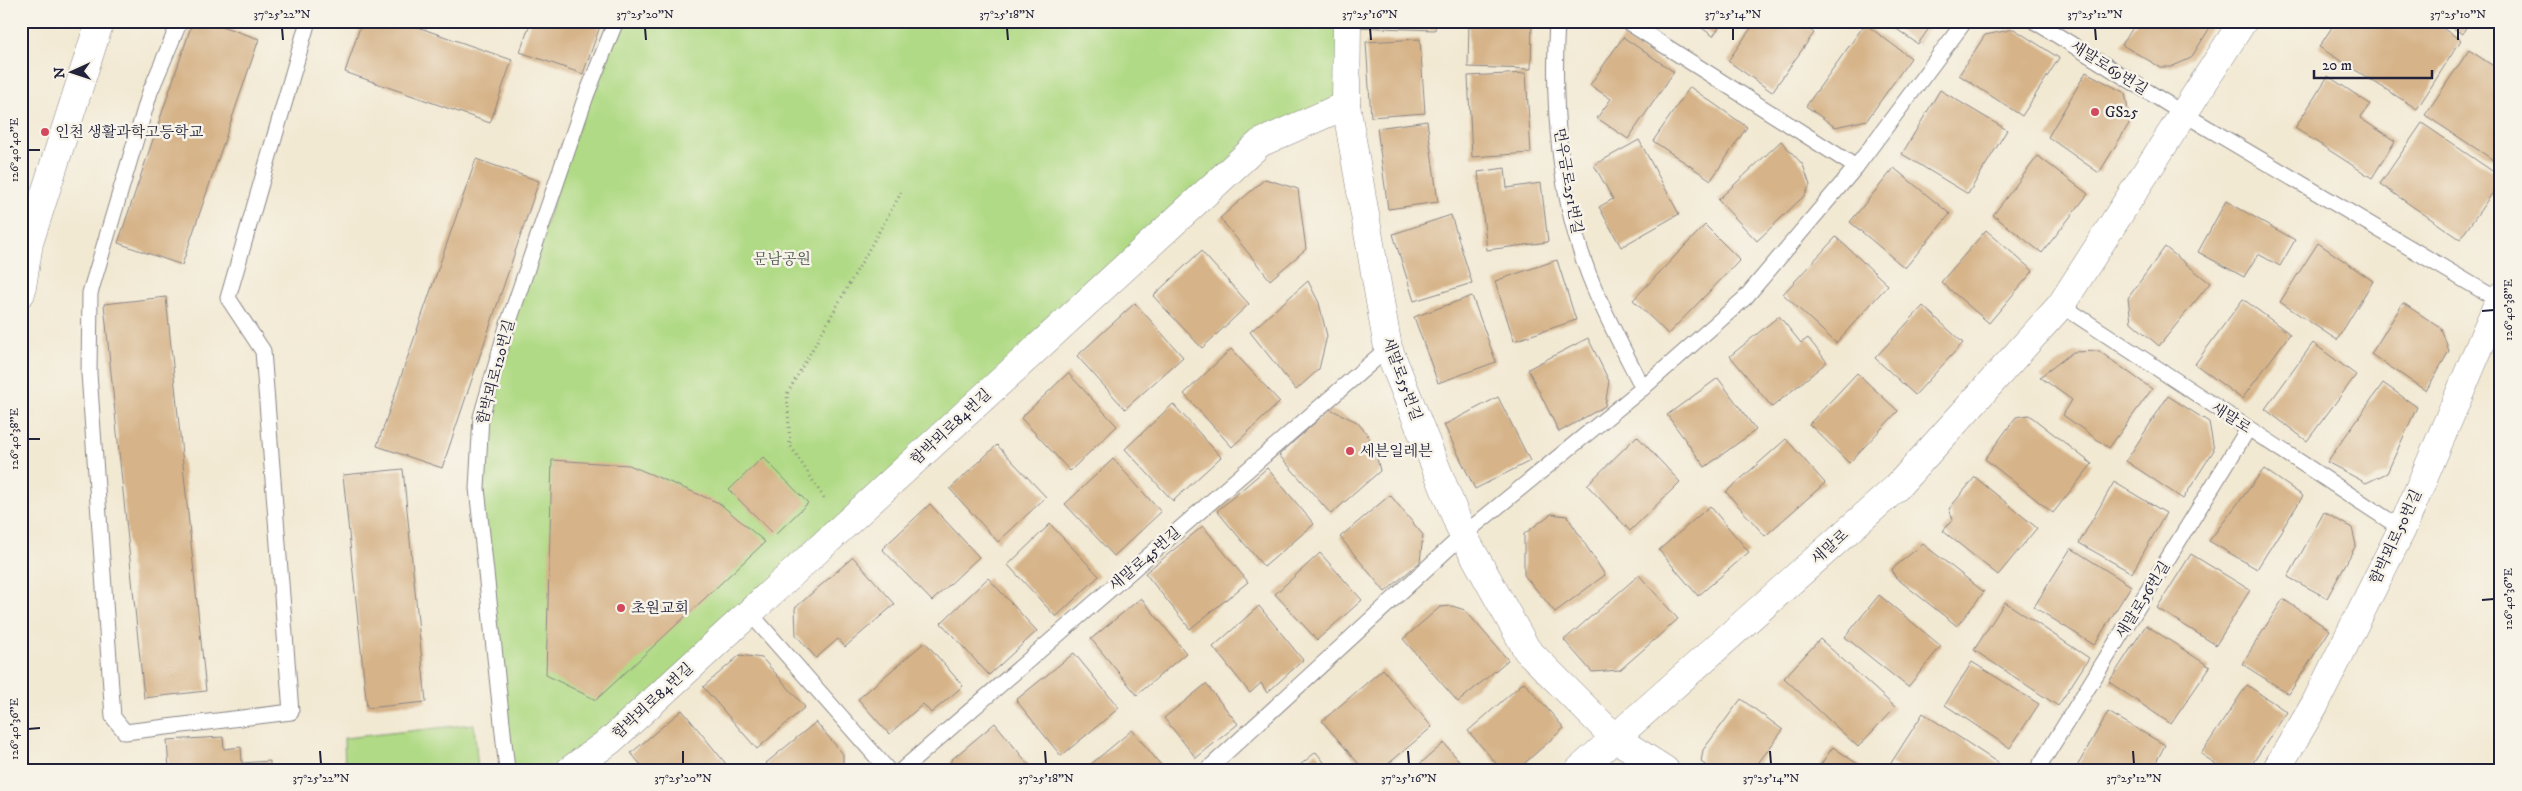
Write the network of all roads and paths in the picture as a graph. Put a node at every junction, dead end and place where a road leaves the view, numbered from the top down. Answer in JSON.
{"nodes":[{"id":1,"x":100,"y":21,"type":"edge"},
{"id":2,"x":180,"y":21,"type":"edge"},
{"id":3,"x":308,"y":21,"type":"edge"},
{"id":4,"x":616,"y":21,"type":"edge"},
{"id":5,"x":1348,"y":21,"type":"edge"},
{"id":6,"x":1557,"y":21,"type":"edge"},
{"id":7,"x":1626,"y":21,"type":"edge"},
{"id":8,"x":1965,"y":21,"type":"edge"},
{"id":9,"x":2034,"y":21,"type":"edge"},
{"id":10,"x":2243,"y":21,"type":"edge"},
{"id":11,"x":1346,"y":105,"type":"junction"},
{"id":12,"x":2184,"y":114,"type":"junction"},
{"id":13,"x":1856,"y":167,"type":"junction"},
{"id":14,"x":902,"y":191,"type":"dead end"},
{"id":15,"x":21,"y":293,"type":"edge"},
{"id":16,"x":2500,"y":298,"type":"edge"},
{"id":17,"x":2061,"y":305,"type":"junction"},
{"id":18,"x":1388,"y":348,"type":"junction"},
{"id":19,"x":1643,"y":388,"type":"junction"},
{"id":20,"x":2248,"y":429,"type":"junction"},
{"id":21,"x":843,"y":526,"type":"junction"},
{"id":22,"x":2402,"y":529,"type":"junction"},
{"id":23,"x":1463,"y":535,"type":"junction"},
{"id":24,"x":749,"y":612,"type":"junction"},
{"id":25,"x":1616,"y":738,"type":"junction"},
{"id":26,"x":507,"y":770,"type":"edge"},
{"id":27,"x":570,"y":770,"type":"edge"},
{"id":28,"x":888,"y":770,"type":"edge"},
{"id":29,"x":902,"y":770,"type":"edge"},
{"id":30,"x":1207,"y":770,"type":"edge"},
{"id":31,"x":1580,"y":770,"type":"edge"},
{"id":32,"x":1665,"y":770,"type":"edge"},
{"id":33,"x":2037,"y":770,"type":"edge"},
{"id":34,"x":2276,"y":770,"type":"edge"}],
"edges":[{"from":1,"to":15,"type":"street"},
{"from":2,"to":3,"type":"lane"},
{"from":4,"to":26,"type":"lane","name":"함박뫼로120번길"},
{"from":5,"to":11,"type":"street","name":"새말로55번길"},
{"from":6,"to":19,"type":"lane","name":"먼우금로251번길"},
{"from":7,"to":13,"type":"lane"},
{"from":8,"to":13,"type":"lane"},
{"from":9,"to":12,"type":"lane","name":"새말로69번길"},
{"from":10,"to":12,"type":"street","name":"새말로"},
{"from":11,"to":18,"type":"street","name":"새말로55번길"},
{"from":11,"to":21,"type":"street","name":"함박뫼로84번길"},
{"from":12,"to":16,"type":"lane"},
{"from":12,"to":17,"type":"street","name":"새말로"},
{"from":13,"to":19,"type":"lane"},
{"from":14,"to":21,"type":"path"},
{"from":16,"to":22,"type":"street","name":"함박뫼로50번길"},
{"from":17,"to":20,"type":"lane","name":"새말로"},
{"from":17,"to":25,"type":"street","name":"새말로"},
{"from":18,"to":23,"type":"street","name":"새말로55번길"},
{"from":18,"to":29,"type":"lane","name":"새말로45번길"},
{"from":19,"to":23,"type":"lane"},
{"from":20,"to":22,"type":"lane","name":"새말로"},
{"from":20,"to":33,"type":"lane","name":"새말로56번길"},
{"from":21,"to":24,"type":"street","name":"함박뫼로84번길"},
{"from":22,"to":34,"type":"street","name":"함박뫼로50번길"},
{"from":23,"to":25,"type":"street","name":"새말로55번길"},
{"from":23,"to":30,"type":"lane"},
{"from":24,"to":27,"type":"street","name":"함박뫼로84번길"},
{"from":24,"to":28,"type":"lane"},
{"from":25,"to":31,"type":"street","name":"새말로"},
{"from":25,"to":32,"type":"street"}]}
